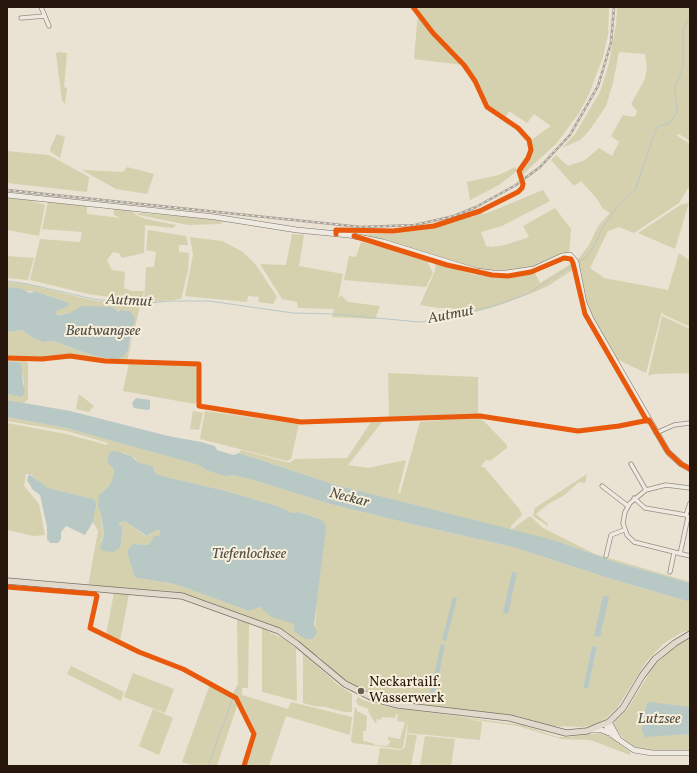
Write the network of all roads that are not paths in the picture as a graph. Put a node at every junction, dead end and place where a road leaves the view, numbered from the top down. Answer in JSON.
{"nodes":[{"id":1,"x":42,"y":7,"type":"edge"},
{"id":2,"x":45,"y":16,"type":"junction"},
{"id":3,"x":21,"y":18,"type":"dead end"},
{"id":4,"x":50,"y":26,"type":"dead end"},
{"id":5,"x":7,"y":195,"type":"edge"},
{"id":6,"x":690,"y":423,"type":"edge"},
{"id":7,"x":656,"y":433,"type":"junction"},
{"id":8,"x":631,"y":464,"type":"dead end"},
{"id":9,"x":690,"y":469,"type":"edge"},
{"id":10,"x":602,"y":486,"type":"dead end"},
{"id":11,"x":690,"y":488,"type":"edge"},
{"id":12,"x":646,"y":490,"type":"junction"},
{"id":13,"x":634,"y":498,"type":"junction"},
{"id":14,"x":690,"y":503,"type":"edge"},
{"id":15,"x":628,"y":506,"type":"junction"},
{"id":16,"x":688,"y":517,"type":"edge"},
{"id":17,"x":624,"y":530,"type":"junction"},
{"id":18,"x":674,"y":553,"type":"junction"},
{"id":19,"x":680,"y":554,"type":"junction"},
{"id":20,"x":606,"y":556,"type":"dead end"},
{"id":21,"x":690,"y":556,"type":"edge"},
{"id":22,"x":670,"y":572,"type":"dead end"},
{"id":23,"x":7,"y":580,"type":"edge"},
{"id":24,"x":690,"y":634,"type":"edge"},
{"id":25,"x":607,"y":723,"type":"junction"},
{"id":26,"x":591,"y":730,"type":"junction"},
{"id":27,"x":612,"y":735,"type":"junction"},
{"id":28,"x":619,"y":741,"type":"junction"},
{"id":29,"x":690,"y":753,"type":"edge"}],
"edges":[{"from":1,"to":2,"type":"street"},
{"from":2,"to":3,"type":"street"},
{"from":2,"to":4,"type":"street"},
{"from":5,"to":7,"type":"street"},
{"from":6,"to":7,"type":"street"},
{"from":7,"to":9,"type":"street"},
{"from":8,"to":12,"type":"street"},
{"from":10,"to":15,"type":"street"},
{"from":11,"to":12,"type":"street"},
{"from":12,"to":13,"type":"street"},
{"from":13,"to":15,"type":"street"},
{"from":13,"to":16,"type":"street"},
{"from":14,"to":16,"type":"street"},
{"from":15,"to":17,"type":"street"},
{"from":16,"to":19,"type":"street"},
{"from":17,"to":18,"type":"street"},
{"from":17,"to":20,"type":"street"},
{"from":18,"to":19,"type":"street"},
{"from":18,"to":22,"type":"street"},
{"from":19,"to":21,"type":"street"},
{"from":23,"to":26,"type":"main road"},
{"from":24,"to":25,"type":"main road"},
{"from":25,"to":26,"type":"main road"},
{"from":25,"to":27,"type":"street"},
{"from":25,"to":28,"type":"street"},
{"from":26,"to":27,"type":"street"},
{"from":27,"to":28,"type":"street"},
{"from":28,"to":29,"type":"street"}]}
